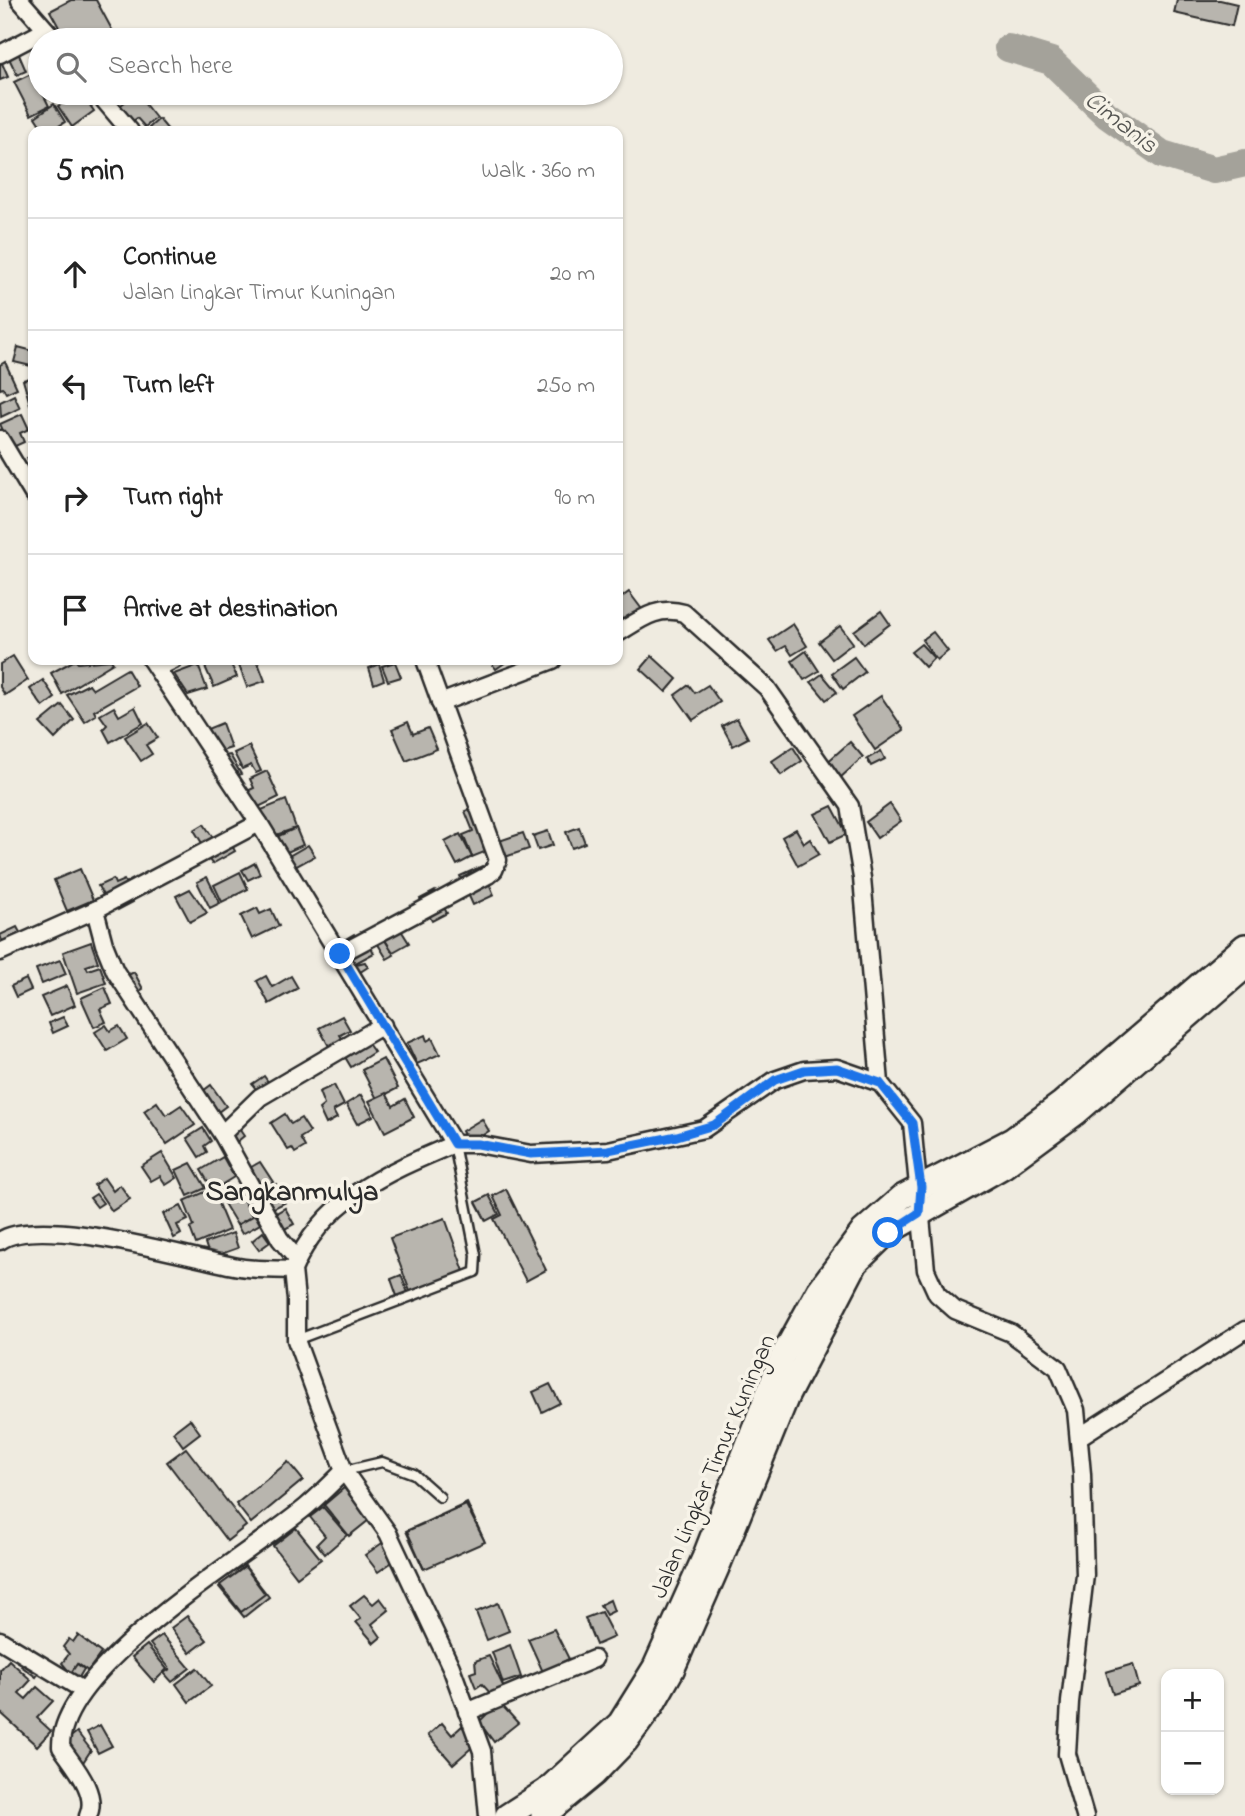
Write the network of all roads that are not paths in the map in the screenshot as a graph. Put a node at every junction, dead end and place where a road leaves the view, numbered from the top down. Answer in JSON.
{"nodes":[{"id":1,"x":20,"y":0,"type":"edge"},
{"id":2,"x":44,"y":28,"type":"edge"},
{"id":3,"x":28,"y":43,"type":"edge"},
{"id":4,"x":0,"y":54,"type":"edge"},
{"id":5,"x":108,"y":105,"type":"edge"},
{"id":6,"x":126,"y":126,"type":"edge"},
{"id":7,"x":0,"y":439,"type":"edge"},
{"id":8,"x":4,"y":459,"type":"edge"},
{"id":9,"x":28,"y":488,"type":"edge"},
{"id":10,"x":623,"y":631,"type":"edge"},
{"id":11,"x":155,"y":665,"type":"edge"},
{"id":12,"x":427,"y":665,"type":"edge"},
{"id":13,"x":540,"y":665,"type":"edge"},
{"id":14,"x":440,"y":703,"type":"junction"},
{"id":15,"x":258,"y":823,"type":"junction"},
{"id":16,"x":95,"y":910,"type":"junction"},
{"id":17,"x":1245,"y":946,"type":"edge"},
{"id":18,"x":0,"y":952,"type":"edge"},
{"id":19,"x":340,"y":954,"type":"junction"},
{"id":20,"x":1245,"y":967,"type":"edge"},
{"id":21,"x":383,"y":1025,"type":"junction"},
{"id":22,"x":880,"y":1083,"type":"junction"},
{"id":23,"x":222,"y":1134,"type":"junction"},
{"id":24,"x":454,"y":1144,"type":"junction"},
{"id":25,"x":921,"y":1187,"type":"junction"},
{"id":26,"x":919,"y":1213,"type":"junction"},
{"id":27,"x":0,"y":1241,"type":"edge"},
{"id":28,"x":295,"y":1264,"type":"junction"},
{"id":29,"x":1245,"y":1330,"type":"edge"},
{"id":30,"x":296,"y":1340,"type":"junction"},
{"id":31,"x":1079,"y":1437,"type":"junction"},
{"id":32,"x":345,"y":1471,"type":"junction"},
{"id":33,"x":440,"y":1497,"type":"dead end"},
{"id":34,"x":0,"y":1640,"type":"edge"},
{"id":35,"x":594,"y":1659,"type":"dead end"},
{"id":36,"x":83,"y":1690,"type":"junction"},
{"id":37,"x":467,"y":1712,"type":"junction"},
{"id":38,"x":88,"y":1816,"type":"edge"},
{"id":39,"x":488,"y":1816,"type":"edge"},
{"id":40,"x":507,"y":1816,"type":"edge"},
{"id":41,"x":543,"y":1816,"type":"edge"},
{"id":42,"x":1084,"y":1816,"type":"edge"}],
"edges":[{"from":1,"to":2,"type":"street"},
{"from":3,"to":4,"type":"street"},
{"from":5,"to":6,"type":"street"},
{"from":7,"to":8,"type":"street"},
{"from":8,"to":9,"type":"street"},
{"from":10,"to":22,"type":"street"},
{"from":11,"to":15,"type":"street"},
{"from":12,"to":14,"type":"street"},
{"from":13,"to":14,"type":"street"},
{"from":14,"to":19,"type":"street"},
{"from":15,"to":16,"type":"street"},
{"from":15,"to":19,"type":"street"},
{"from":16,"to":18,"type":"street"},
{"from":16,"to":23,"type":"street"},
{"from":17,"to":25,"type":"main road","name":"Jalan Lingkar Timur Kuningan"},
{"from":19,"to":21,"type":"street"},
{"from":20,"to":26,"type":"main road","name":"Jalan Lingkar Timur Kuningan"},
{"from":21,"to":23,"type":"street"},
{"from":21,"to":24,"type":"street"},
{"from":22,"to":24,"type":"street"},
{"from":22,"to":25,"type":"street"},
{"from":23,"to":28,"type":"street"},
{"from":24,"to":28,"type":"street"},
{"from":24,"to":30,"type":"lane"},
{"from":25,"to":26,"type":"street"},
{"from":25,"to":40,"type":"main road","name":"Jalan Lingkar Timur Kuningan"},
{"from":26,"to":31,"type":"street"},
{"from":26,"to":41,"type":"main road","name":"Jalan Lingkar Timur Kuningan"},
{"from":27,"to":28,"type":"street"},
{"from":28,"to":30,"type":"street"},
{"from":29,"to":31,"type":"street"},
{"from":30,"to":32,"type":"street"},
{"from":31,"to":42,"type":"street"},
{"from":32,"to":33,"type":"lane"},
{"from":32,"to":36,"type":"street"},
{"from":32,"to":37,"type":"street"},
{"from":34,"to":36,"type":"street"},
{"from":35,"to":37,"type":"street"},
{"from":36,"to":38,"type":"street"},
{"from":37,"to":39,"type":"street"}]}
